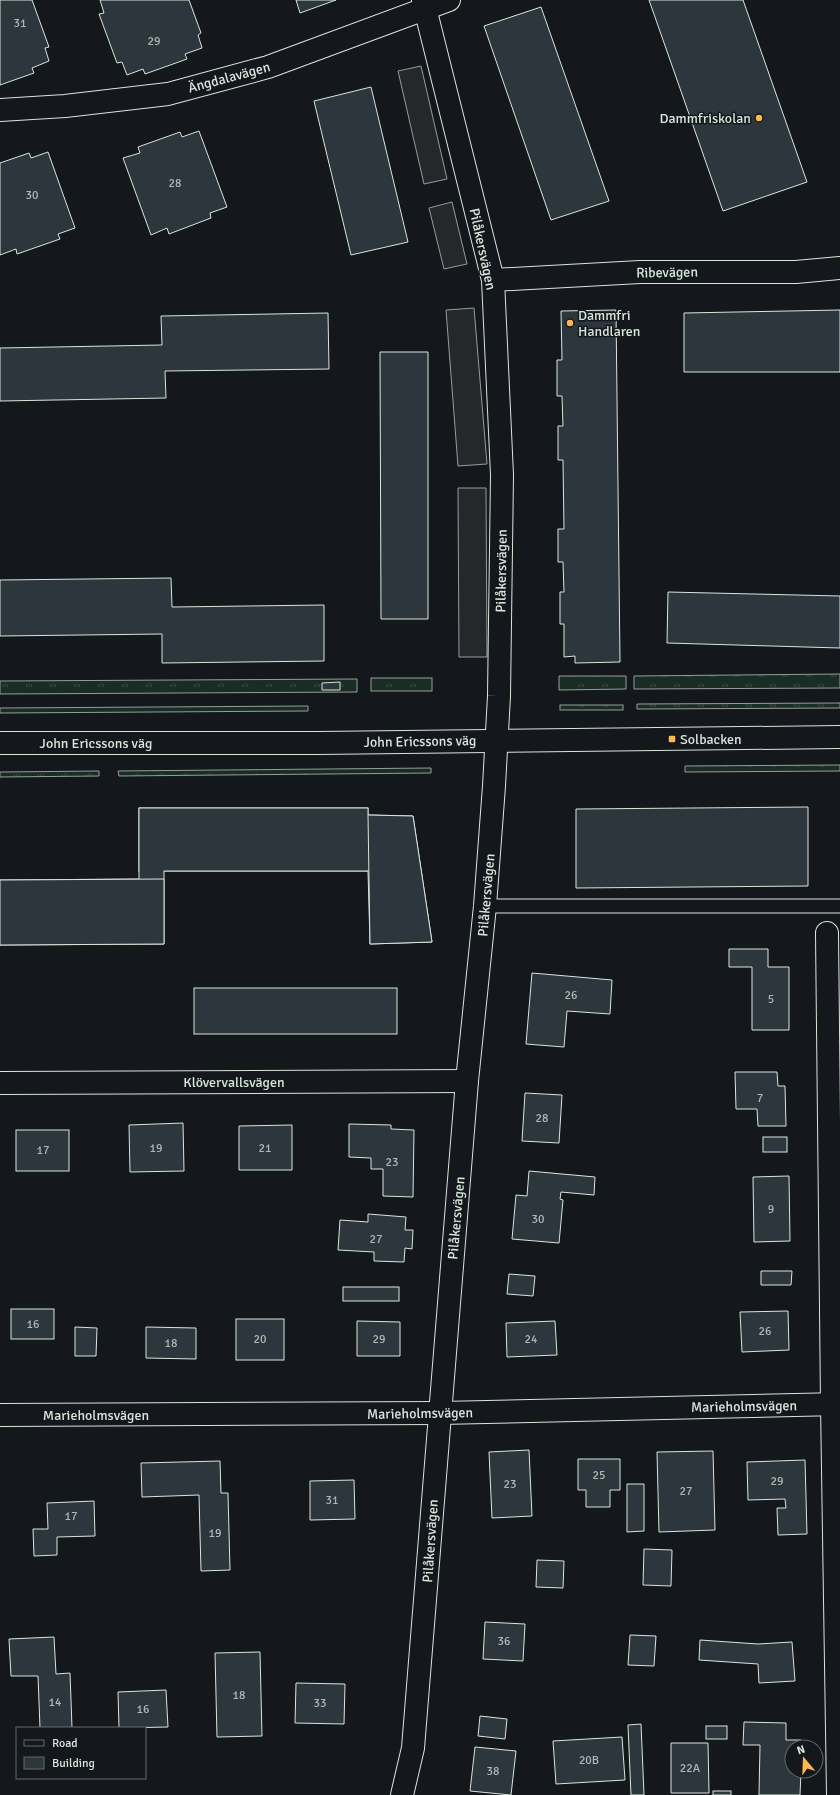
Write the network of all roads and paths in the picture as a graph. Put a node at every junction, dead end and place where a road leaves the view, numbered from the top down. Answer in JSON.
{"nodes":[{"id":1,"x":449,"y":0,"type":"edge"},
{"id":2,"x":424,"y":4,"type":"edge"},
{"id":3,"x":0,"y":110,"type":"edge"},
{"id":4,"x":840,"y":268,"type":"edge"},
{"id":5,"x":493,"y":280,"type":"junction"},
{"id":6,"x":840,"y":737,"type":"edge"},
{"id":7,"x":497,"y":740,"type":"junction"},
{"id":8,"x":0,"y":743,"type":"edge"},
{"id":9,"x":486,"y":906,"type":"junction"},
{"id":10,"x":840,"y":906,"type":"edge"},
{"id":11,"x":827,"y":933,"type":"dead end"},
{"id":12,"x":467,"y":1081,"type":"junction"},
{"id":13,"x":0,"y":1083,"type":"edge"},
{"id":14,"x":835,"y":1296,"type":"edge"},
{"id":15,"x":836,"y":1404,"type":"edge"},
{"id":16,"x":440,"y":1413,"type":"junction"},
{"id":17,"x":0,"y":1415,"type":"edge"},
{"id":18,"x":402,"y":1795,"type":"edge"},
{"id":19,"x":838,"y":1795,"type":"edge"}],
"edges":[{"from":1,"to":2,"type":"street","name":"Ängdalavägen"},
{"from":2,"to":3,"type":"street","name":"Ängdalavägen"},
{"from":2,"to":5,"type":"street","name":"Pilåkersvägen"},
{"from":4,"to":5,"type":"street","name":"Ribevägen"},
{"from":5,"to":7,"type":"street","name":"Pilåkersvägen"},
{"from":6,"to":7,"type":"street","name":"John Ericssons väg"},
{"from":7,"to":8,"type":"street","name":"John Ericssons väg"},
{"from":7,"to":9,"type":"street","name":"Pilåkersvägen"},
{"from":9,"to":10,"type":"lane"},
{"from":9,"to":12,"type":"street","name":"Pilåkersvägen"},
{"from":11,"to":14,"type":"street"},
{"from":12,"to":13,"type":"street","name":"Klövervallsvägen"},
{"from":12,"to":16,"type":"street","name":"Pilåkersvägen"},
{"from":14,"to":15,"type":"street"},
{"from":15,"to":16,"type":"street","name":"Marieholmsvägen"},
{"from":15,"to":19,"type":"street"},
{"from":16,"to":17,"type":"street","name":"Marieholmsvägen"},
{"from":16,"to":18,"type":"street","name":"Pilåkersvägen"}]}
